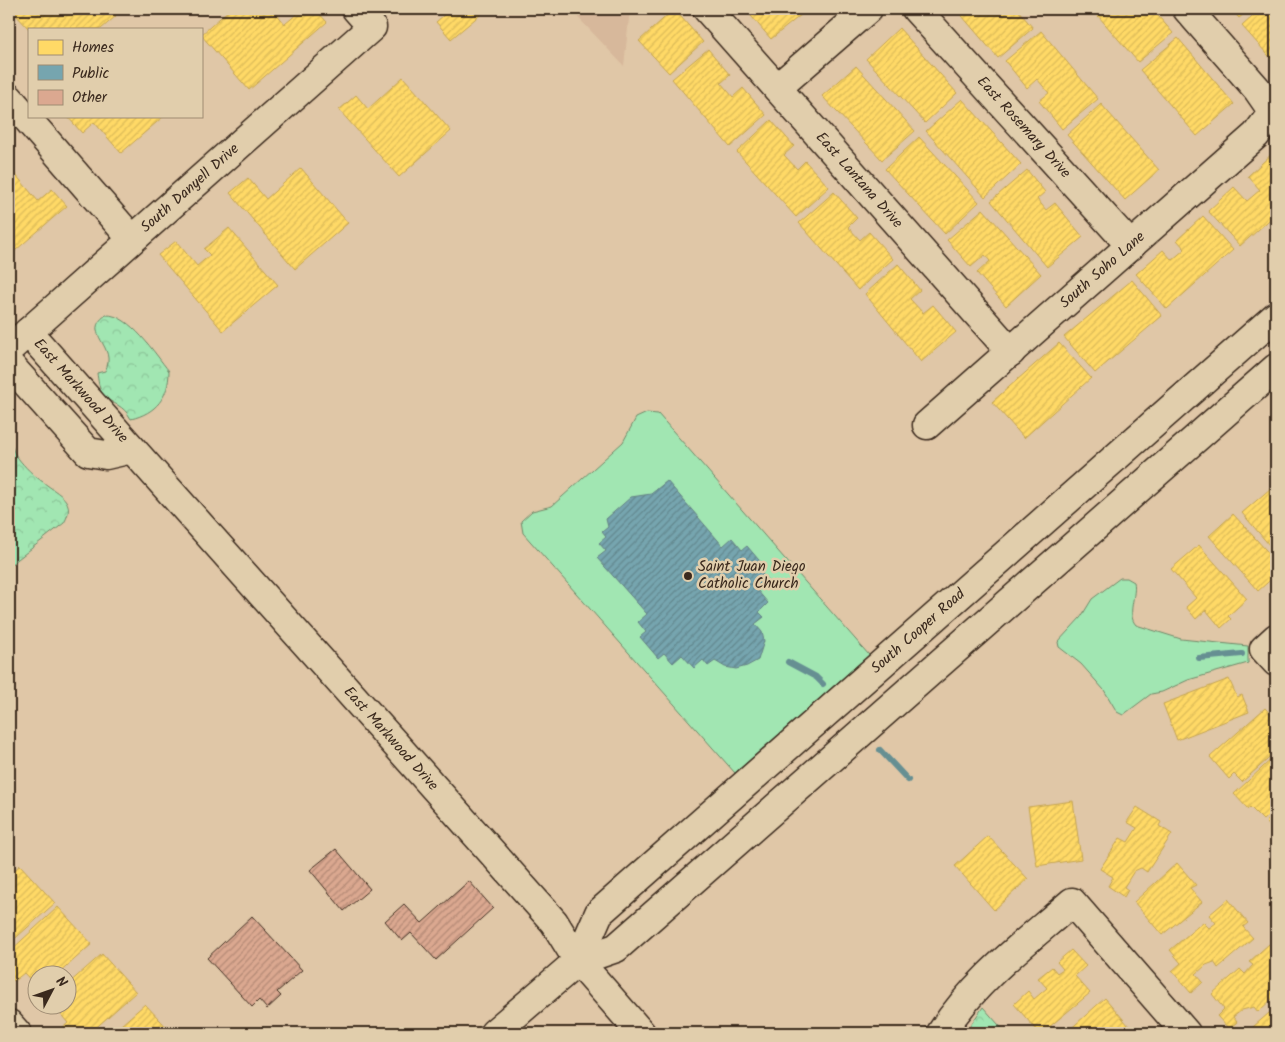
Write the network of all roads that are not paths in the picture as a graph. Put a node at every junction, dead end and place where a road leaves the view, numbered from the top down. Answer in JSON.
{"nodes":[{"id":1,"x":707,"y":9,"type":"edge"},
{"id":2,"x":868,"y":9,"type":"edge"},
{"id":3,"x":916,"y":9,"type":"edge"},
{"id":4,"x":1187,"y":9,"type":"edge"},
{"id":5,"x":364,"y":18,"type":"edge"},
{"id":6,"x":777,"y":88,"type":"junction"},
{"id":7,"x":9,"y":98,"type":"edge"},
{"id":8,"x":132,"y":239,"type":"junction"},
{"id":9,"x":1131,"y":246,"type":"junction"},
{"id":10,"x":1276,"y":316,"type":"edge"},
{"id":11,"x":18,"y":341,"type":"edge"},
{"id":12,"x":1011,"y":352,"type":"junction"},
{"id":13,"x":9,"y":364,"type":"edge"},
{"id":14,"x":1276,"y":368,"type":"edge"},
{"id":15,"x":87,"y":399,"type":"junction"},
{"id":16,"x":61,"y":423,"type":"junction"},
{"id":17,"x":927,"y":425,"type":"dead end"},
{"id":18,"x":132,"y":449,"type":"junction"},
{"id":19,"x":1025,"y":536,"type":"junction"},
{"id":20,"x":1053,"y":566,"type":"junction"},
{"id":21,"x":578,"y":961,"type":"junction"},
{"id":22,"x":9,"y":1024,"type":"edge"},
{"id":23,"x":17,"y":1033,"type":"edge"},
{"id":24,"x":494,"y":1033,"type":"edge"},
{"id":25,"x":641,"y":1033,"type":"edge"},
{"id":26,"x":941,"y":1033,"type":"edge"},
{"id":27,"x":1186,"y":1033,"type":"edge"}],
"edges":[{"from":1,"to":6,"type":"street","name":"East Lantana Drive"},
{"from":2,"to":6,"type":"street"},
{"from":3,"to":9,"type":"street","name":"East Rosemary Drive"},
{"from":4,"to":9,"type":"street","name":"South Soho Lane"},
{"from":5,"to":8,"type":"street","name":"South Danyell Drive"},
{"from":6,"to":12,"type":"street","name":"East Lantana Drive"},
{"from":7,"to":8,"type":"street"},
{"from":8,"to":11,"type":"street","name":"South Danyell Drive"},
{"from":9,"to":12,"type":"street","name":"South Soho Lane"},
{"from":10,"to":19,"type":"street","name":"South Cooper Road"},
{"from":11,"to":15,"type":"street","name":"East Markwood Drive"},
{"from":12,"to":17,"type":"street","name":"South Soho Lane"},
{"from":13,"to":16,"type":"street","name":"East Markwood Drive"},
{"from":14,"to":20,"type":"street","name":"South Cooper Road"},
{"from":15,"to":16,"type":"street"},
{"from":15,"to":18,"type":"street","name":"East Markwood Drive"},
{"from":16,"to":18,"type":"street","name":"East Markwood Drive"},
{"from":18,"to":21,"type":"street","name":"East Markwood Drive"},
{"from":19,"to":20,"type":"street"},
{"from":19,"to":21,"type":"street","name":"South Cooper Road"},
{"from":20,"to":21,"type":"street","name":"South Cooper Road"},
{"from":21,"to":24,"type":"street","name":"South Cooper Road"},
{"from":21,"to":25,"type":"street","name":"East Markwood Drive"},
{"from":22,"to":23,"type":"street"},
{"from":26,"to":27,"type":"street"}]}
